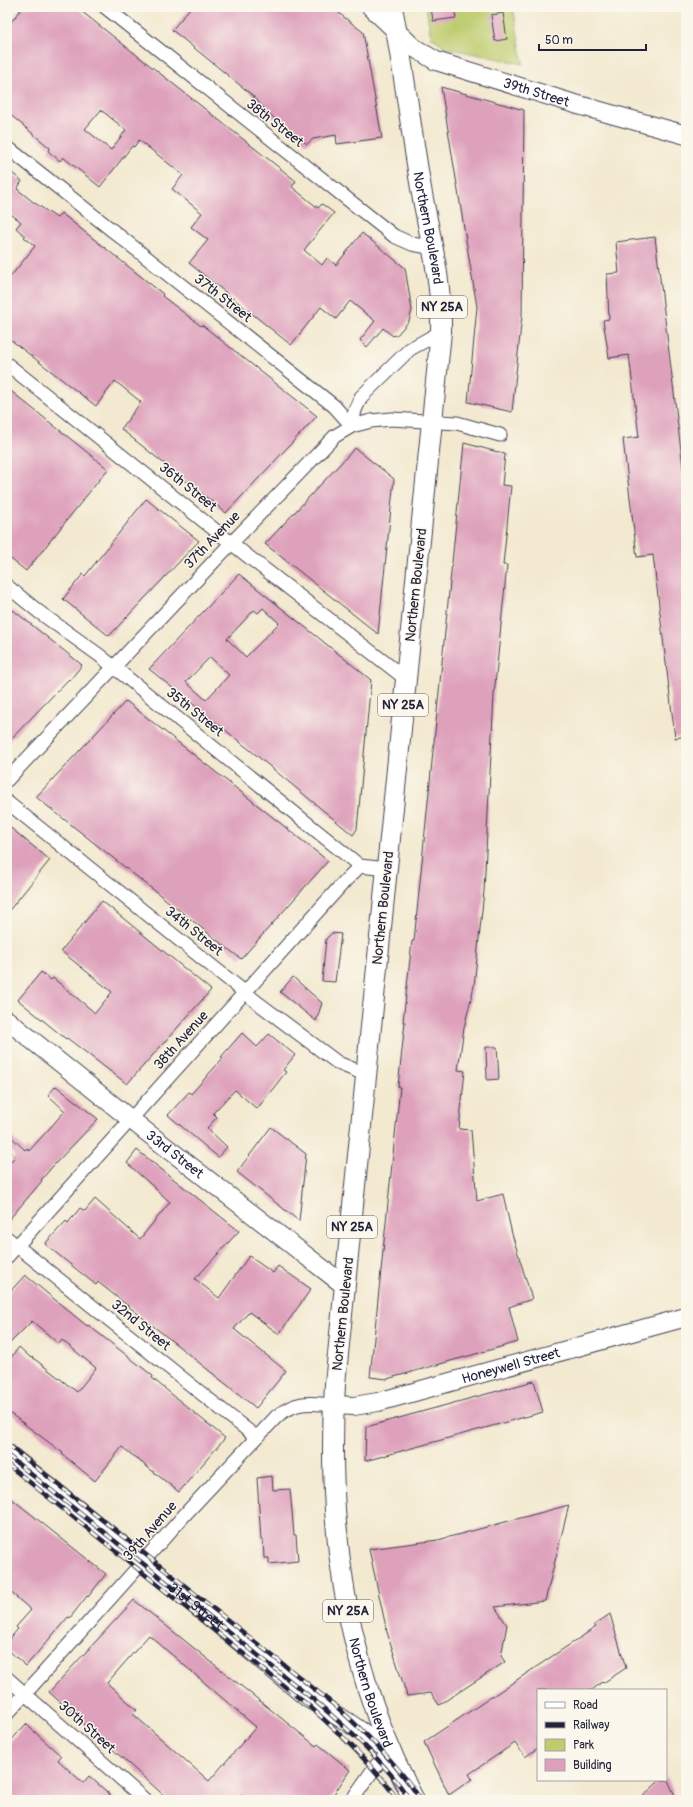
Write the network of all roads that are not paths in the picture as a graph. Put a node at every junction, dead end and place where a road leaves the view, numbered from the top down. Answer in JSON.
{"nodes":[{"id":1,"x":105,"y":7,"type":"edge"},
{"id":2,"x":371,"y":7,"type":"edge"},
{"id":3,"x":392,"y":7,"type":"edge"},
{"id":4,"x":396,"y":31,"type":"junction"},
{"id":5,"x":686,"y":135,"type":"edge"},
{"id":6,"x":7,"y":147,"type":"edge"},
{"id":7,"x":434,"y":248,"type":"junction"},
{"id":8,"x":442,"y":332,"type":"junction"},
{"id":9,"x":7,"y":364,"type":"edge"},
{"id":10,"x":432,"y":422,"type":"junction"},
{"id":11,"x":352,"y":426,"type":"junction"},
{"id":12,"x":500,"y":434,"type":"dead end"},
{"id":13,"x":231,"y":543,"type":"junction"},
{"id":14,"x":7,"y":586,"type":"edge"},
{"id":15,"x":114,"y":667,"type":"junction"},
{"id":16,"x":406,"y":679,"type":"junction"},
{"id":17,"x":7,"y":780,"type":"edge"},
{"id":18,"x":7,"y":802,"type":"edge"},
{"id":19,"x":360,"y":866,"type":"junction"},
{"id":20,"x":387,"y":868,"type":"junction"},
{"id":21,"x":245,"y":992,"type":"junction"},
{"id":22,"x":7,"y":1020,"type":"edge"},
{"id":23,"x":367,"y":1075,"type":"junction"},
{"id":24,"x":130,"y":1120,"type":"junction"},
{"id":25,"x":12,"y":1242,"type":"edge"},
{"id":26,"x":7,"y":1257,"type":"edge"},
{"id":27,"x":345,"y":1286,"type":"junction"},
{"id":28,"x":686,"y":1317,"type":"edge"},
{"id":29,"x":334,"y":1404,"type":"junction"},
{"id":30,"x":256,"y":1437,"type":"junction"},
{"id":31,"x":7,"y":1453,"type":"edge"},
{"id":32,"x":143,"y":1562,"type":"junction"},
{"id":33,"x":7,"y":1678,"type":"edge"},
{"id":34,"x":26,"y":1693,"type":"junction"},
{"id":35,"x":7,"y":1714,"type":"edge"},
{"id":36,"x":390,"y":1751,"type":"junction"},
{"id":37,"x":145,"y":1800,"type":"edge"},
{"id":38,"x":352,"y":1800,"type":"edge"},
{"id":39,"x":414,"y":1800,"type":"edge"}],
"edges":[{"from":1,"to":7,"type":"street","name":"38th Street"},
{"from":2,"to":4,"type":"main road","name":"39th Street"},
{"from":3,"to":4,"type":"main road","name":"Northern Boulevard","number":"NY 25A"},
{"from":4,"to":5,"type":"main road","name":"39th Street"},
{"from":4,"to":7,"type":"main road","name":"Northern Boulevard","number":"NY 25A"},
{"from":6,"to":11,"type":"street","name":"37th Street"},
{"from":7,"to":8,"type":"main road","name":"Northern Boulevard","number":"NY 25A"},
{"from":8,"to":10,"type":"main road","name":"Northern Boulevard","number":"NY 25A"},
{"from":8,"to":11,"type":"street"},
{"from":9,"to":13,"type":"street","name":"36th Street"},
{"from":10,"to":11,"type":"street"},
{"from":10,"to":12,"type":"street"},
{"from":10,"to":16,"type":"main road","name":"Northern Boulevard","number":"NY 25A"},
{"from":11,"to":13,"type":"street","name":"37th Avenue"},
{"from":13,"to":15,"type":"street","name":"37th Avenue"},
{"from":13,"to":16,"type":"street","name":"36th Street"},
{"from":14,"to":15,"type":"street","name":"35th Street"},
{"from":15,"to":17,"type":"street","name":"37th Avenue"},
{"from":15,"to":19,"type":"street","name":"35th Street"},
{"from":16,"to":20,"type":"main road","name":"Northern Boulevard","number":"NY 25A"},
{"from":18,"to":21,"type":"street","name":"34th Street"},
{"from":19,"to":20,"type":"street"},
{"from":19,"to":21,"type":"street","name":"38th Avenue"},
{"from":20,"to":23,"type":"main road","name":"Northern Boulevard","number":"NY 25A"},
{"from":21,"to":23,"type":"street","name":"34th Street"},
{"from":21,"to":24,"type":"street","name":"38th Avenue"},
{"from":22,"to":24,"type":"main road","name":"33rd Street"},
{"from":23,"to":27,"type":"main road","name":"Northern Boulevard","number":"NY 25A"},
{"from":24,"to":25,"type":"street","name":"38th Avenue"},
{"from":24,"to":27,"type":"main road","name":"33rd Street"},
{"from":25,"to":26,"type":"street","name":"38th Avenue"},
{"from":25,"to":30,"type":"street","name":"32nd Street"},
{"from":27,"to":29,"type":"main road","name":"Northern Boulevard","number":"NY 25A"},
{"from":28,"to":29,"type":"main road","name":"Honeywell Street"},
{"from":29,"to":30,"type":"street","name":"39th Avenue"},
{"from":29,"to":36,"type":"main road","name":"Northern Boulevard","number":"NY 25A"},
{"from":30,"to":32,"type":"street","name":"39th Avenue"},
{"from":31,"to":32,"type":"main road","name":"31st Street"},
{"from":32,"to":34,"type":"street","name":"39th Avenue"},
{"from":32,"to":36,"type":"main road","name":"31st Street"},
{"from":33,"to":34,"type":"street","name":"30th Street"},
{"from":34,"to":35,"type":"street","name":"39th Avenue"},
{"from":34,"to":37,"type":"street","name":"30th Street"},
{"from":36,"to":38,"type":"street"},
{"from":36,"to":39,"type":"main road","name":"Northern Boulevard","number":"NY 25A"}]}
